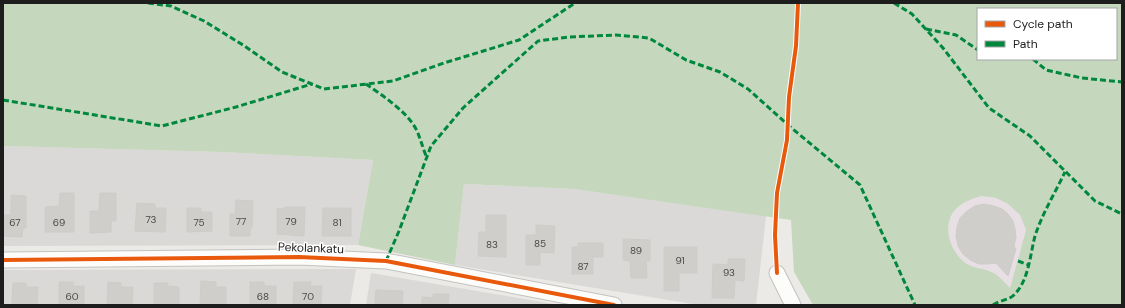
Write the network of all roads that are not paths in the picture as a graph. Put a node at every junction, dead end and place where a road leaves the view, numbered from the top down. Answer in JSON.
{"nodes":[{"id":1,"x":3,"y":260,"type":"edge"},
{"id":2,"x":777,"y":273,"type":"road end"},
{"id":3,"x":614,"y":305,"type":"edge"},
{"id":4,"x":793,"y":305,"type":"edge"}],
"edges":[{"from":1,"to":3,"type":"street","name":"Pekolankatu"},
{"from":2,"to":4,"type":"street"}]}
